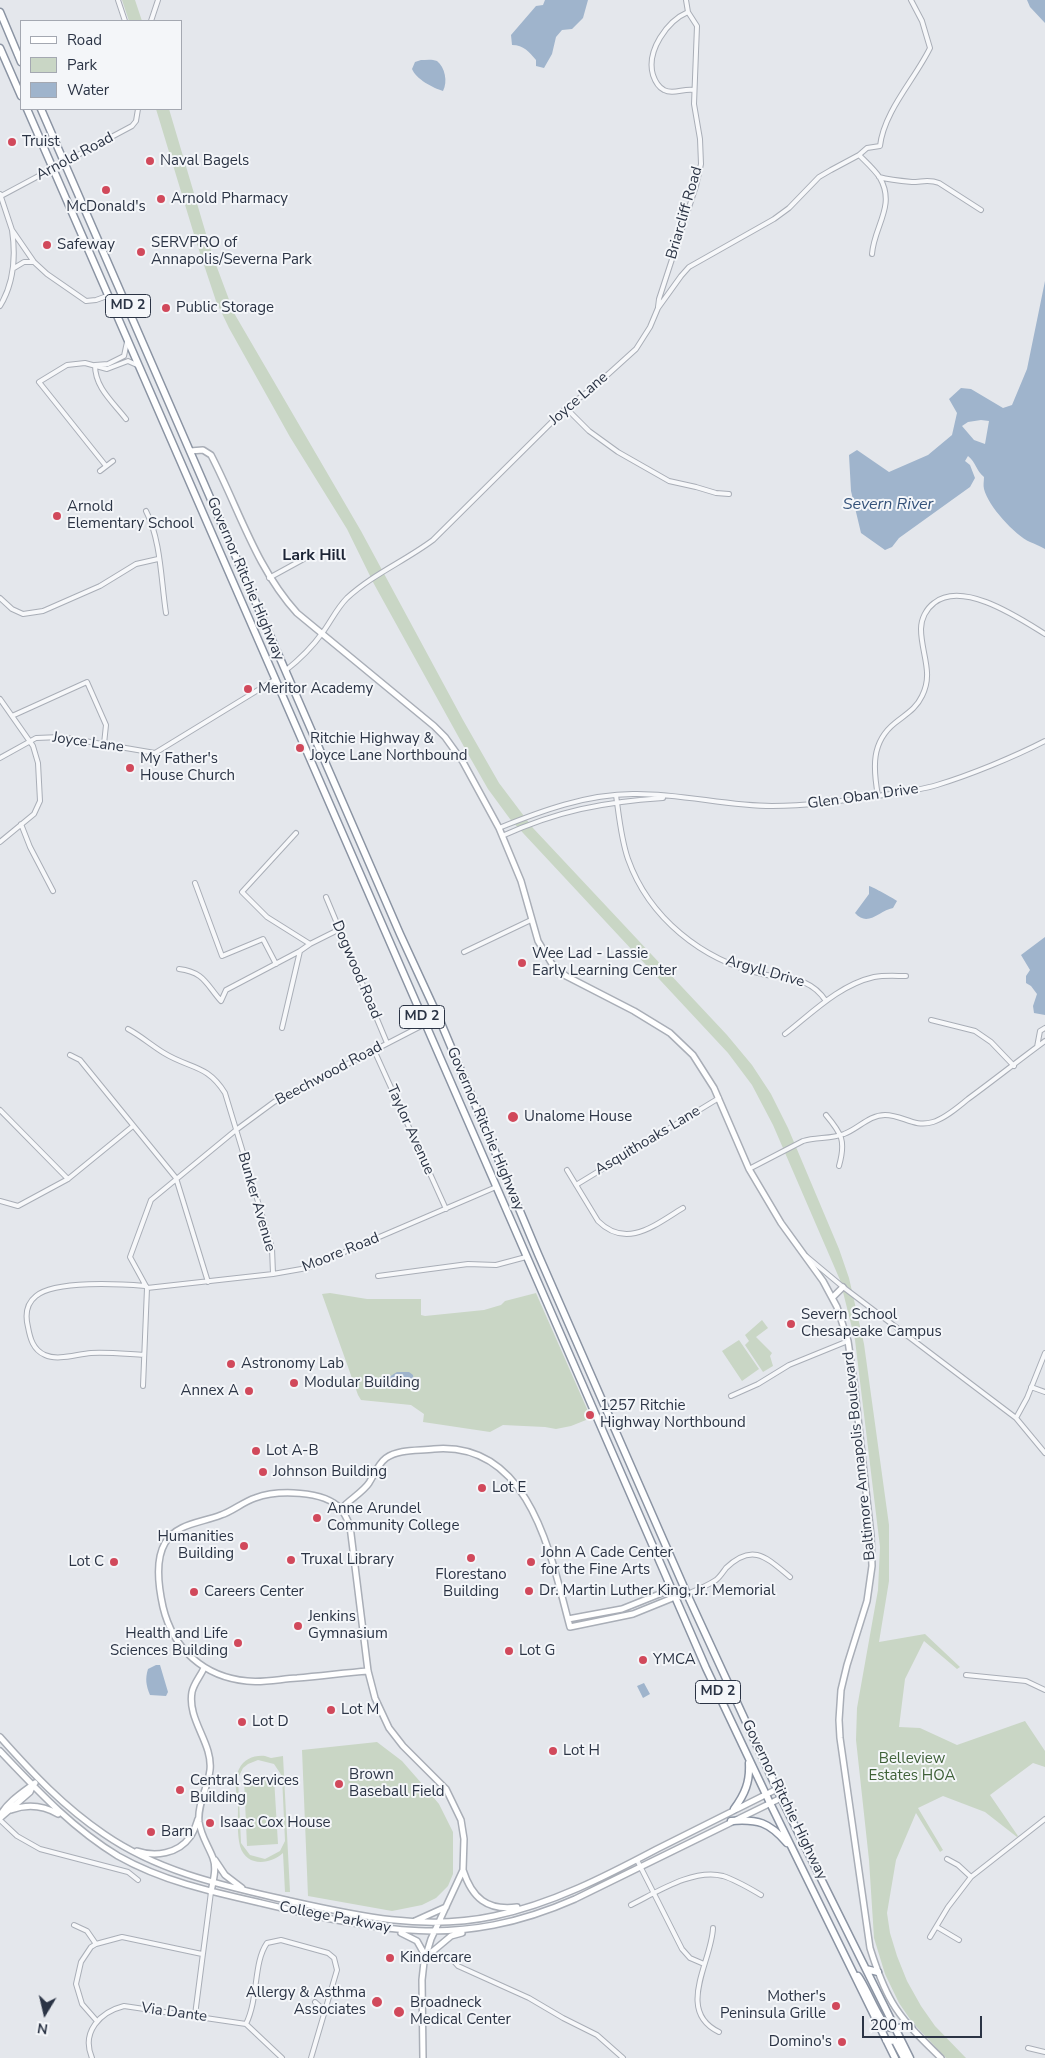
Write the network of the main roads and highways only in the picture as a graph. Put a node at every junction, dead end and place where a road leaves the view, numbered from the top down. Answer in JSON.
{"nodes":[{"id":1,"x":0,"y":12,"type":"edge"},
{"id":2,"x":0,"y":48,"type":"edge"},
{"id":3,"x":20,"y":60,"type":"edge"},
{"id":4,"x":20,"y":94,"type":"edge"},
{"id":5,"x":27,"y":110,"type":"edge"},
{"id":6,"x":41,"y":110,"type":"edge"},
{"id":7,"x":173,"y":444,"type":"junction"},
{"id":8,"x":190,"y":451,"type":"junction"},
{"id":9,"x":265,"y":655,"type":"junction"},
{"id":10,"x":285,"y":671,"type":"junction"},
{"id":11,"x":276,"y":679,"type":"junction"},
{"id":12,"x":301,"y":706,"type":"junction"},
{"id":13,"x":400,"y":934,"type":"junction"},
{"id":14,"x":388,"y":938,"type":"junction"},
{"id":15,"x":527,"y":1228,"type":"junction"},
{"id":16,"x":517,"y":1232,"type":"junction"},
{"id":17,"x":749,"y":1760,"type":"junction"},
{"id":18,"x":734,"y":1809,"type":"road end"},
{"id":19,"x":731,"y":1822,"type":"road end"},
{"id":20,"x":793,"y":1850,"type":"junction"},
{"id":21,"x":851,"y":1968,"type":"junction"},
{"id":22,"x":866,"y":1969,"type":"junction"},
{"id":23,"x":878,"y":1972,"type":"road end"},
{"id":24,"x":911,"y":2027,"type":"road end"},
{"id":25,"x":895,"y":2028,"type":"junction"},
{"id":26,"x":886,"y":2040,"type":"junction"},
{"id":27,"x":895,"y":2058,"type":"edge"},
{"id":28,"x":904,"y":2058,"type":"edge"},
{"id":29,"x":910,"y":2058,"type":"edge"}],
"edges":[{"from":1,"to":3,"type":"highway"},
{"from":2,"to":4,"type":"highway"},
{"from":5,"to":7,"type":"highway","name":"Governor Ritchie Highway","number":"MD 2"},
{"from":6,"to":8,"type":"highway","name":"Governor Ritchie Highway","number":"MD 2"},
{"from":7,"to":8,"type":"highway"},
{"from":7,"to":9,"type":"highway","name":"Governor Ritchie Highway","number":"MD 2"},
{"from":8,"to":10,"type":"highway","name":"Governor Ritchie Highway","number":"MD 2"},
{"from":9,"to":10,"type":"highway"},
{"from":9,"to":11,"type":"highway","name":"Governor Ritchie Highway","number":"MD 2"},
{"from":10,"to":12,"type":"highway","name":"Governor Ritchie Highway","number":"MD 2"},
{"from":11,"to":12,"type":"highway"},
{"from":11,"to":14,"type":"highway","name":"Governor Ritchie Highway","number":"MD 2"},
{"from":12,"to":13,"type":"highway","name":"Governor Ritchie Highway","number":"MD 2"},
{"from":13,"to":14,"type":"highway"},
{"from":13,"to":15,"type":"highway","name":"Governor Ritchie Highway","number":"MD 2"},
{"from":14,"to":16,"type":"highway","name":"Governor Ritchie Highway","number":"MD 2"},
{"from":15,"to":16,"type":"highway"},
{"from":15,"to":22,"type":"highway","name":"Governor Ritchie Highway","number":"MD 2"},
{"from":16,"to":17,"type":"highway","name":"Governor Ritchie Highway","number":"MD 2"},
{"from":17,"to":18,"type":"highway"},
{"from":17,"to":20,"type":"highway","name":"Governor Ritchie Highway","number":"MD 2"},
{"from":19,"to":20,"type":"highway"},
{"from":20,"to":21,"type":"highway","name":"Governor Ritchie Highway","number":"MD 2"},
{"from":21,"to":25,"type":"highway"},
{"from":21,"to":26,"type":"highway","name":"Governor Ritchie Highway","number":"MD 2"},
{"from":22,"to":23,"type":"highway"},
{"from":22,"to":25,"type":"highway","name":"Governor Ritchie Highway","number":"MD 2"},
{"from":24,"to":25,"type":"highway"},
{"from":25,"to":29,"type":"highway","name":"Governor Ritchie Highway","number":"MD 2"},
{"from":26,"to":27,"type":"highway","name":"Governor Ritchie Highway","number":"MD 2"},
{"from":26,"to":28,"type":"highway"}]}
